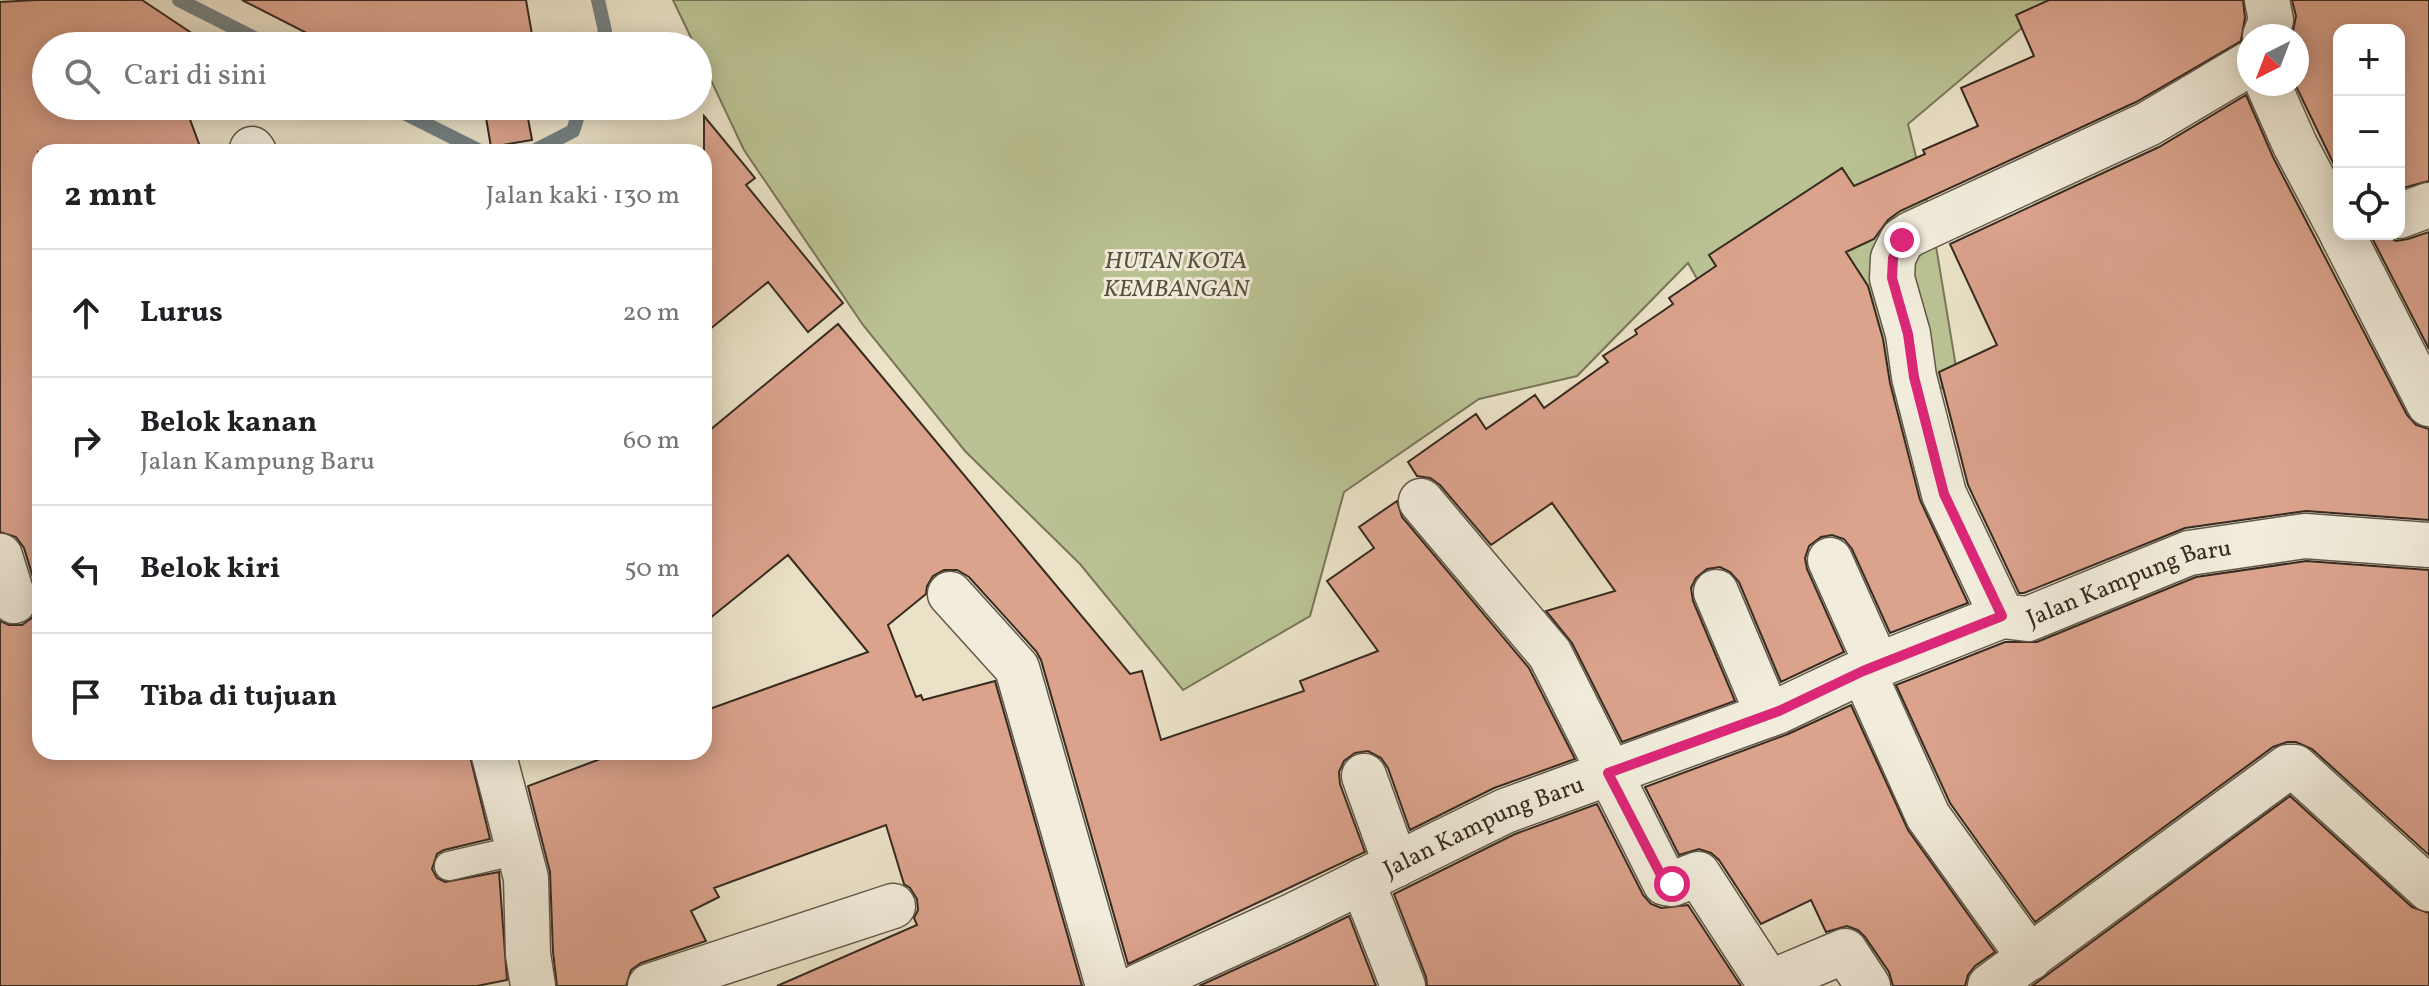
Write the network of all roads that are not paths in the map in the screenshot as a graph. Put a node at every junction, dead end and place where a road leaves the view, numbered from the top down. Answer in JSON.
{"nodes":[{"id":1,"x":2267,"y":0,"type":"edge"},
{"id":2,"x":2270,"y":24,"type":"edge"},
{"id":3,"x":2237,"y":71,"type":"edge"},
{"id":4,"x":2273,"y":96,"type":"edge"},
{"id":5,"x":2429,"y":205,"type":"edge"},
{"id":6,"x":2333,"y":213,"type":"edge"},
{"id":7,"x":2405,"y":214,"type":"edge"},
{"id":8,"x":2347,"y":240,"type":"edge"},
{"id":9,"x":2429,"y":404,"type":"edge"},
{"id":10,"x":1421,"y":501,"type":"dead end"},
{"id":11,"x":2429,"y":545,"type":"edge"},
{"id":12,"x":0,"y":556,"type":"edge"},
{"id":13,"x":1830,"y":560,"type":"dead end"},
{"id":14,"x":1716,"y":592,"type":"dead end"},
{"id":15,"x":950,"y":594,"type":"dead end"},
{"id":16,"x":18,"y":599,"type":"edge"},
{"id":17,"x":2002,"y":616,"type":"junction"},
{"id":18,"x":1870,"y":668,"type":"junction"},
{"id":19,"x":1768,"y":715,"type":"junction"},
{"id":20,"x":495,"y":760,"type":"edge"},
{"id":21,"x":1608,"y":773,"type":"junction"},
{"id":22,"x":1364,"y":776,"type":"dead end"},
{"id":23,"x":518,"y":850,"type":"junction"},
{"id":24,"x":449,"y":866,"type":"dead end"},
{"id":25,"x":1379,"y":873,"type":"junction"},
{"id":26,"x":2429,"y":889,"type":"edge"},
{"id":27,"x":893,"y":906,"type":"dead end"},
{"id":28,"x":2030,"y":958,"type":"junction"},
{"id":29,"x":533,"y":986,"type":"edge"},
{"id":30,"x":650,"y":986,"type":"edge"},
{"id":31,"x":1108,"y":986,"type":"edge"},
{"id":32,"x":1139,"y":986,"type":"edge"},
{"id":33,"x":1403,"y":986,"type":"edge"},
{"id":34,"x":1868,"y":986,"type":"edge"},
{"id":35,"x":1990,"y":986,"type":"edge"}],
"edges":[{"from":1,"to":2,"type":"street"},
{"from":3,"to":17,"type":"street"},
{"from":4,"to":6,"type":"street"},
{"from":5,"to":7,"type":"street"},
{"from":8,"to":9,"type":"street"},
{"from":10,"to":21,"type":"street"},
{"from":11,"to":17,"type":"street","name":"Jalan Kampung Baru"},
{"from":12,"to":16,"type":"street"},
{"from":13,"to":18,"type":"street"},
{"from":14,"to":19,"type":"street"},
{"from":15,"to":31,"type":"street"},
{"from":17,"to":18,"type":"street","name":"Jalan Kampung Baru"},
{"from":18,"to":19,"type":"street","name":"Jalan Kampung Baru"},
{"from":18,"to":28,"type":"street"},
{"from":19,"to":21,"type":"street","name":"Jalan Kampung Baru"},
{"from":20,"to":23,"type":"street"},
{"from":21,"to":25,"type":"street","name":"Jalan Kampung Baru"},
{"from":21,"to":34,"type":"street"},
{"from":22,"to":25,"type":"street"},
{"from":23,"to":24,"type":"lane"},
{"from":23,"to":29,"type":"street"},
{"from":25,"to":32,"type":"street","name":"Jalan Kampung Baru"},
{"from":25,"to":33,"type":"street"},
{"from":26,"to":28,"type":"street"},
{"from":27,"to":30,"type":"street"},
{"from":28,"to":35,"type":"street"}]}
